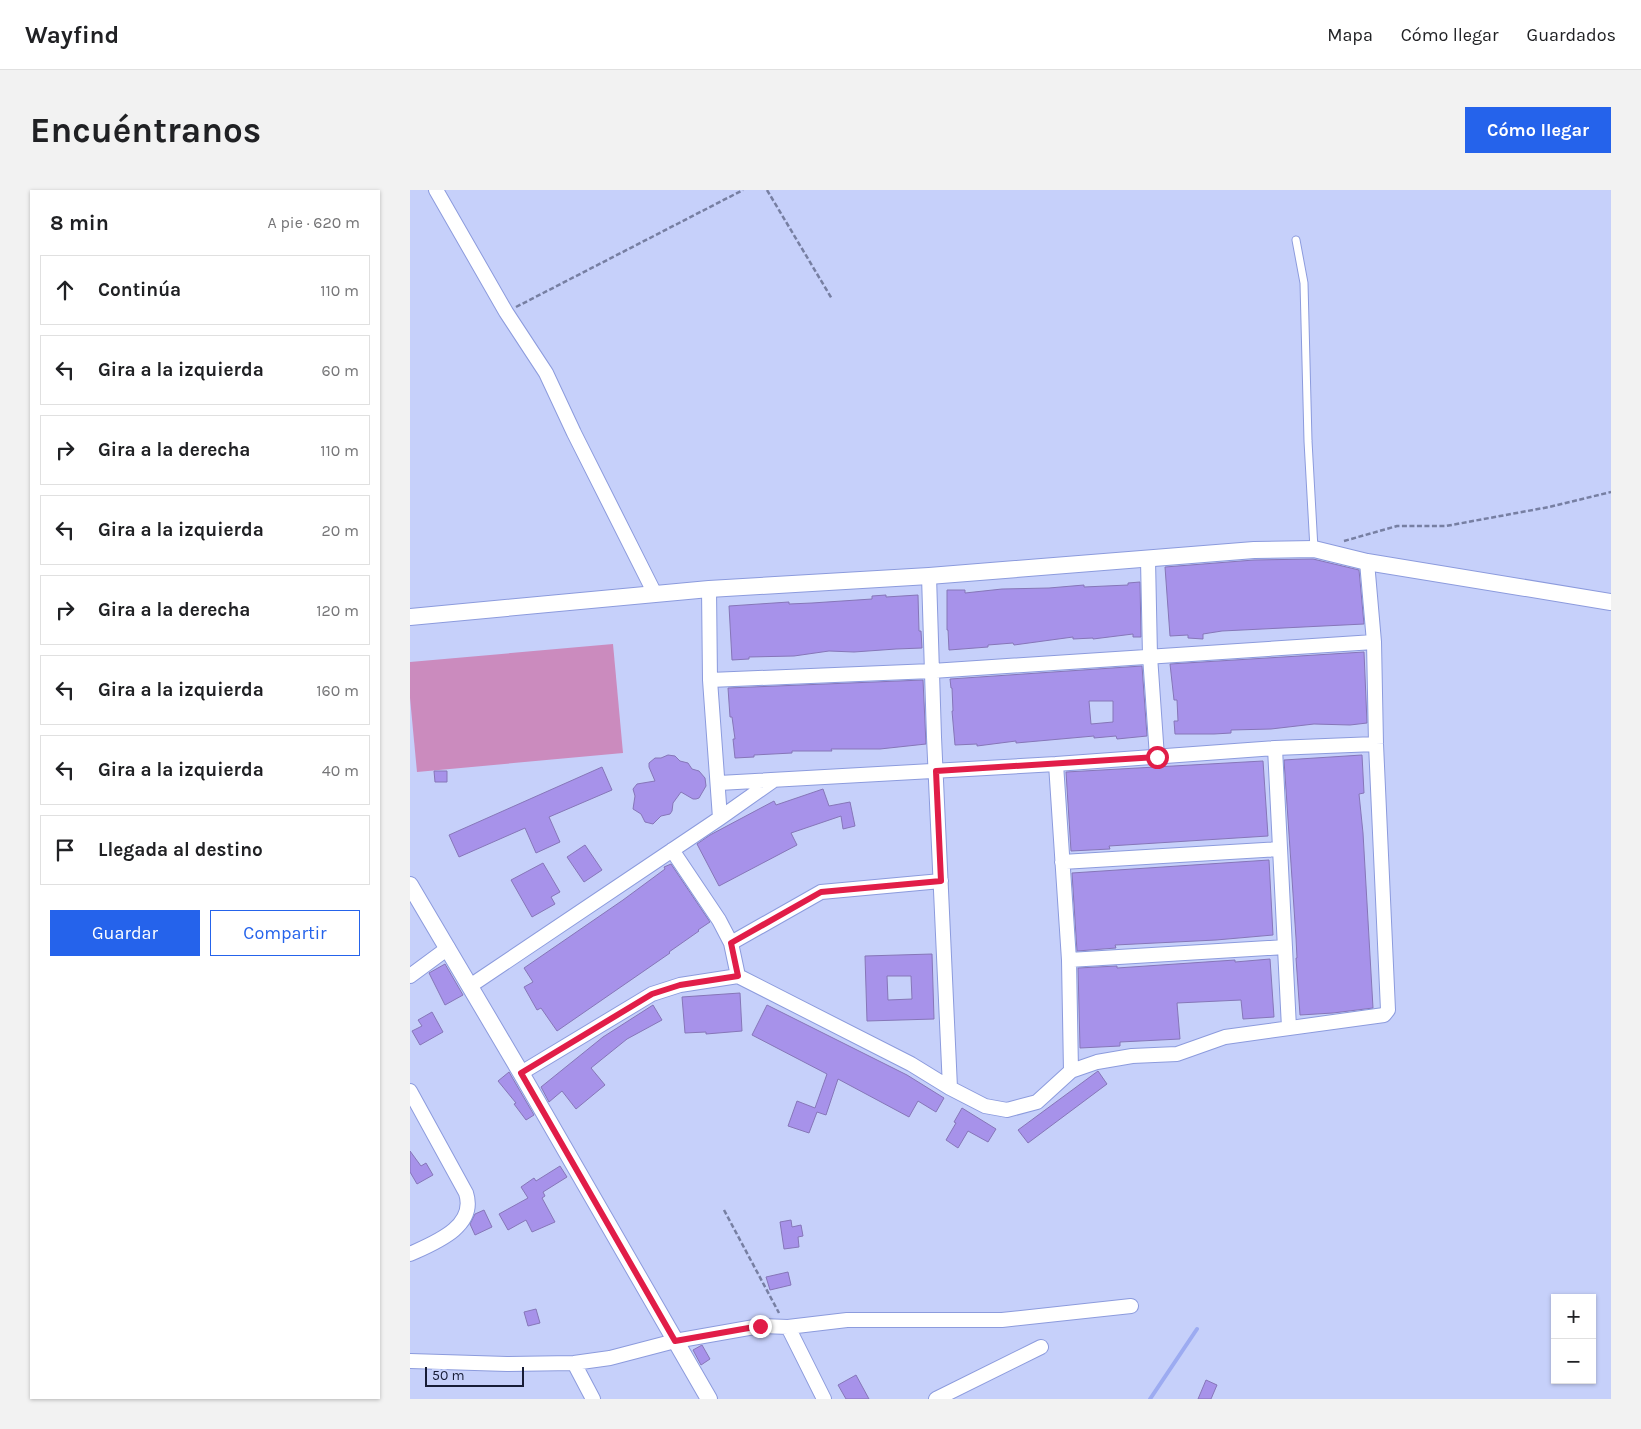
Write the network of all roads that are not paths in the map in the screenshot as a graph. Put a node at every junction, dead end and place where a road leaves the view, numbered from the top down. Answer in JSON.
{"nodes":[{"id":1,"x":436,"y":190,"type":"edge"},
{"id":2,"x":1296,"y":240,"type":"dead end"},
{"id":3,"x":1314,"y":550,"type":"junction"},
{"id":4,"x":1148,"y":560,"type":"junction"},
{"id":5,"x":1366,"y":562,"type":"junction"},
{"id":6,"x":929,"y":576,"type":"junction"},
{"id":7,"x":709,"y":589,"type":"junction"},
{"id":8,"x":655,"y":594,"type":"junction"},
{"id":9,"x":1611,"y":602,"type":"edge"},
{"id":10,"x":410,"y":616,"type":"edge"},
{"id":11,"x":1374,"y":642,"type":"junction"},
{"id":12,"x":1150,"y":656,"type":"junction"},
{"id":13,"x":932,"y":670,"type":"junction"},
{"id":14,"x":710,"y":680,"type":"junction"},
{"id":15,"x":1376,"y":744,"type":"junction"},
{"id":16,"x":1275,"y":748,"type":"junction"},
{"id":17,"x":1157,"y":757,"type":"junction"},
{"id":18,"x":1056,"y":764,"type":"junction"},
{"id":19,"x":936,"y":771,"type":"junction"},
{"id":20,"x":775,"y":780,"type":"junction"},
{"id":21,"x":719,"y":783,"type":"junction"},
{"id":22,"x":720,"y":818,"type":"junction"},
{"id":23,"x":1280,"y":849,"type":"junction"},
{"id":24,"x":672,"y":850,"type":"junction"},
{"id":25,"x":1062,"y":862,"type":"junction"},
{"id":26,"x":941,"y":881,"type":"junction"},
{"id":27,"x":410,"y":885,"type":"edge"},
{"id":28,"x":731,"y":943,"type":"junction"},
{"id":29,"x":1285,"y":947,"type":"junction"},
{"id":30,"x":448,"y":948,"type":"junction"},
{"id":31,"x":1070,"y":960,"type":"junction"},
{"id":32,"x":410,"y":976,"type":"edge"},
{"id":33,"x":738,"y":976,"type":"junction"},
{"id":34,"x":470,"y":986,"type":"junction"},
{"id":35,"x":1289,"y":1028,"type":"junction"},
{"id":36,"x":1071,"y":1071,"type":"junction"},
{"id":37,"x":521,"y":1073,"type":"junction"},
{"id":38,"x":950,"y":1088,"type":"junction"},
{"id":39,"x":410,"y":1091,"type":"edge"},
{"id":40,"x":410,"y":1254,"type":"edge"},
{"id":41,"x":1131,"y":1306,"type":"dead end"},
{"id":42,"x":788,"y":1327,"type":"junction"},
{"id":43,"x":675,"y":1341,"type":"junction"},
{"id":44,"x":1041,"y":1348,"type":"dead end"},
{"id":45,"x":410,"y":1361,"type":"edge"},
{"id":46,"x":574,"y":1363,"type":"junction"},
{"id":47,"x":593,"y":1399,"type":"edge"},
{"id":48,"x":709,"y":1399,"type":"edge"},
{"id":49,"x":824,"y":1399,"type":"edge"},
{"id":50,"x":936,"y":1399,"type":"edge"}],
"edges":[{"from":1,"to":8,"type":"street"},
{"from":2,"to":3,"type":"lane"},
{"from":3,"to":4,"type":"street"},
{"from":3,"to":5,"type":"street"},
{"from":4,"to":6,"type":"street"},
{"from":4,"to":12,"type":"street"},
{"from":5,"to":9,"type":"street"},
{"from":5,"to":11,"type":"street"},
{"from":6,"to":7,"type":"street"},
{"from":6,"to":13,"type":"street"},
{"from":7,"to":8,"type":"street"},
{"from":7,"to":14,"type":"street"},
{"from":8,"to":10,"type":"street"},
{"from":11,"to":12,"type":"street"},
{"from":11,"to":15,"type":"street"},
{"from":12,"to":13,"type":"street"},
{"from":12,"to":17,"type":"street"},
{"from":13,"to":14,"type":"street"},
{"from":13,"to":19,"type":"street"},
{"from":14,"to":21,"type":"street"},
{"from":15,"to":16,"type":"street"},
{"from":15,"to":35,"type":"street"},
{"from":16,"to":17,"type":"street"},
{"from":16,"to":23,"type":"street"},
{"from":17,"to":18,"type":"street"},
{"from":18,"to":19,"type":"street"},
{"from":18,"to":25,"type":"street"},
{"from":19,"to":20,"type":"street"},
{"from":19,"to":26,"type":"street"},
{"from":20,"to":21,"type":"street"},
{"from":20,"to":22,"type":"street"},
{"from":21,"to":22,"type":"street"},
{"from":22,"to":24,"type":"street"},
{"from":23,"to":25,"type":"street"},
{"from":23,"to":29,"type":"street"},
{"from":24,"to":28,"type":"street"},
{"from":24,"to":34,"type":"street"},
{"from":25,"to":31,"type":"street"},
{"from":26,"to":28,"type":"street"},
{"from":26,"to":38,"type":"street"},
{"from":27,"to":30,"type":"street"},
{"from":28,"to":33,"type":"street"},
{"from":29,"to":31,"type":"street"},
{"from":29,"to":35,"type":"street"},
{"from":30,"to":32,"type":"street"},
{"from":30,"to":34,"type":"street"},
{"from":31,"to":36,"type":"street"},
{"from":33,"to":37,"type":"street"},
{"from":33,"to":38,"type":"street"},
{"from":34,"to":37,"type":"street"},
{"from":35,"to":36,"type":"street"},
{"from":36,"to":38,"type":"street"},
{"from":37,"to":43,"type":"street"},
{"from":39,"to":40,"type":"street"},
{"from":41,"to":42,"type":"street"},
{"from":42,"to":43,"type":"street"},
{"from":42,"to":49,"type":"street"},
{"from":43,"to":46,"type":"street"},
{"from":43,"to":48,"type":"street"},
{"from":44,"to":50,"type":"street"},
{"from":45,"to":46,"type":"street"},
{"from":46,"to":47,"type":"street"}]}
